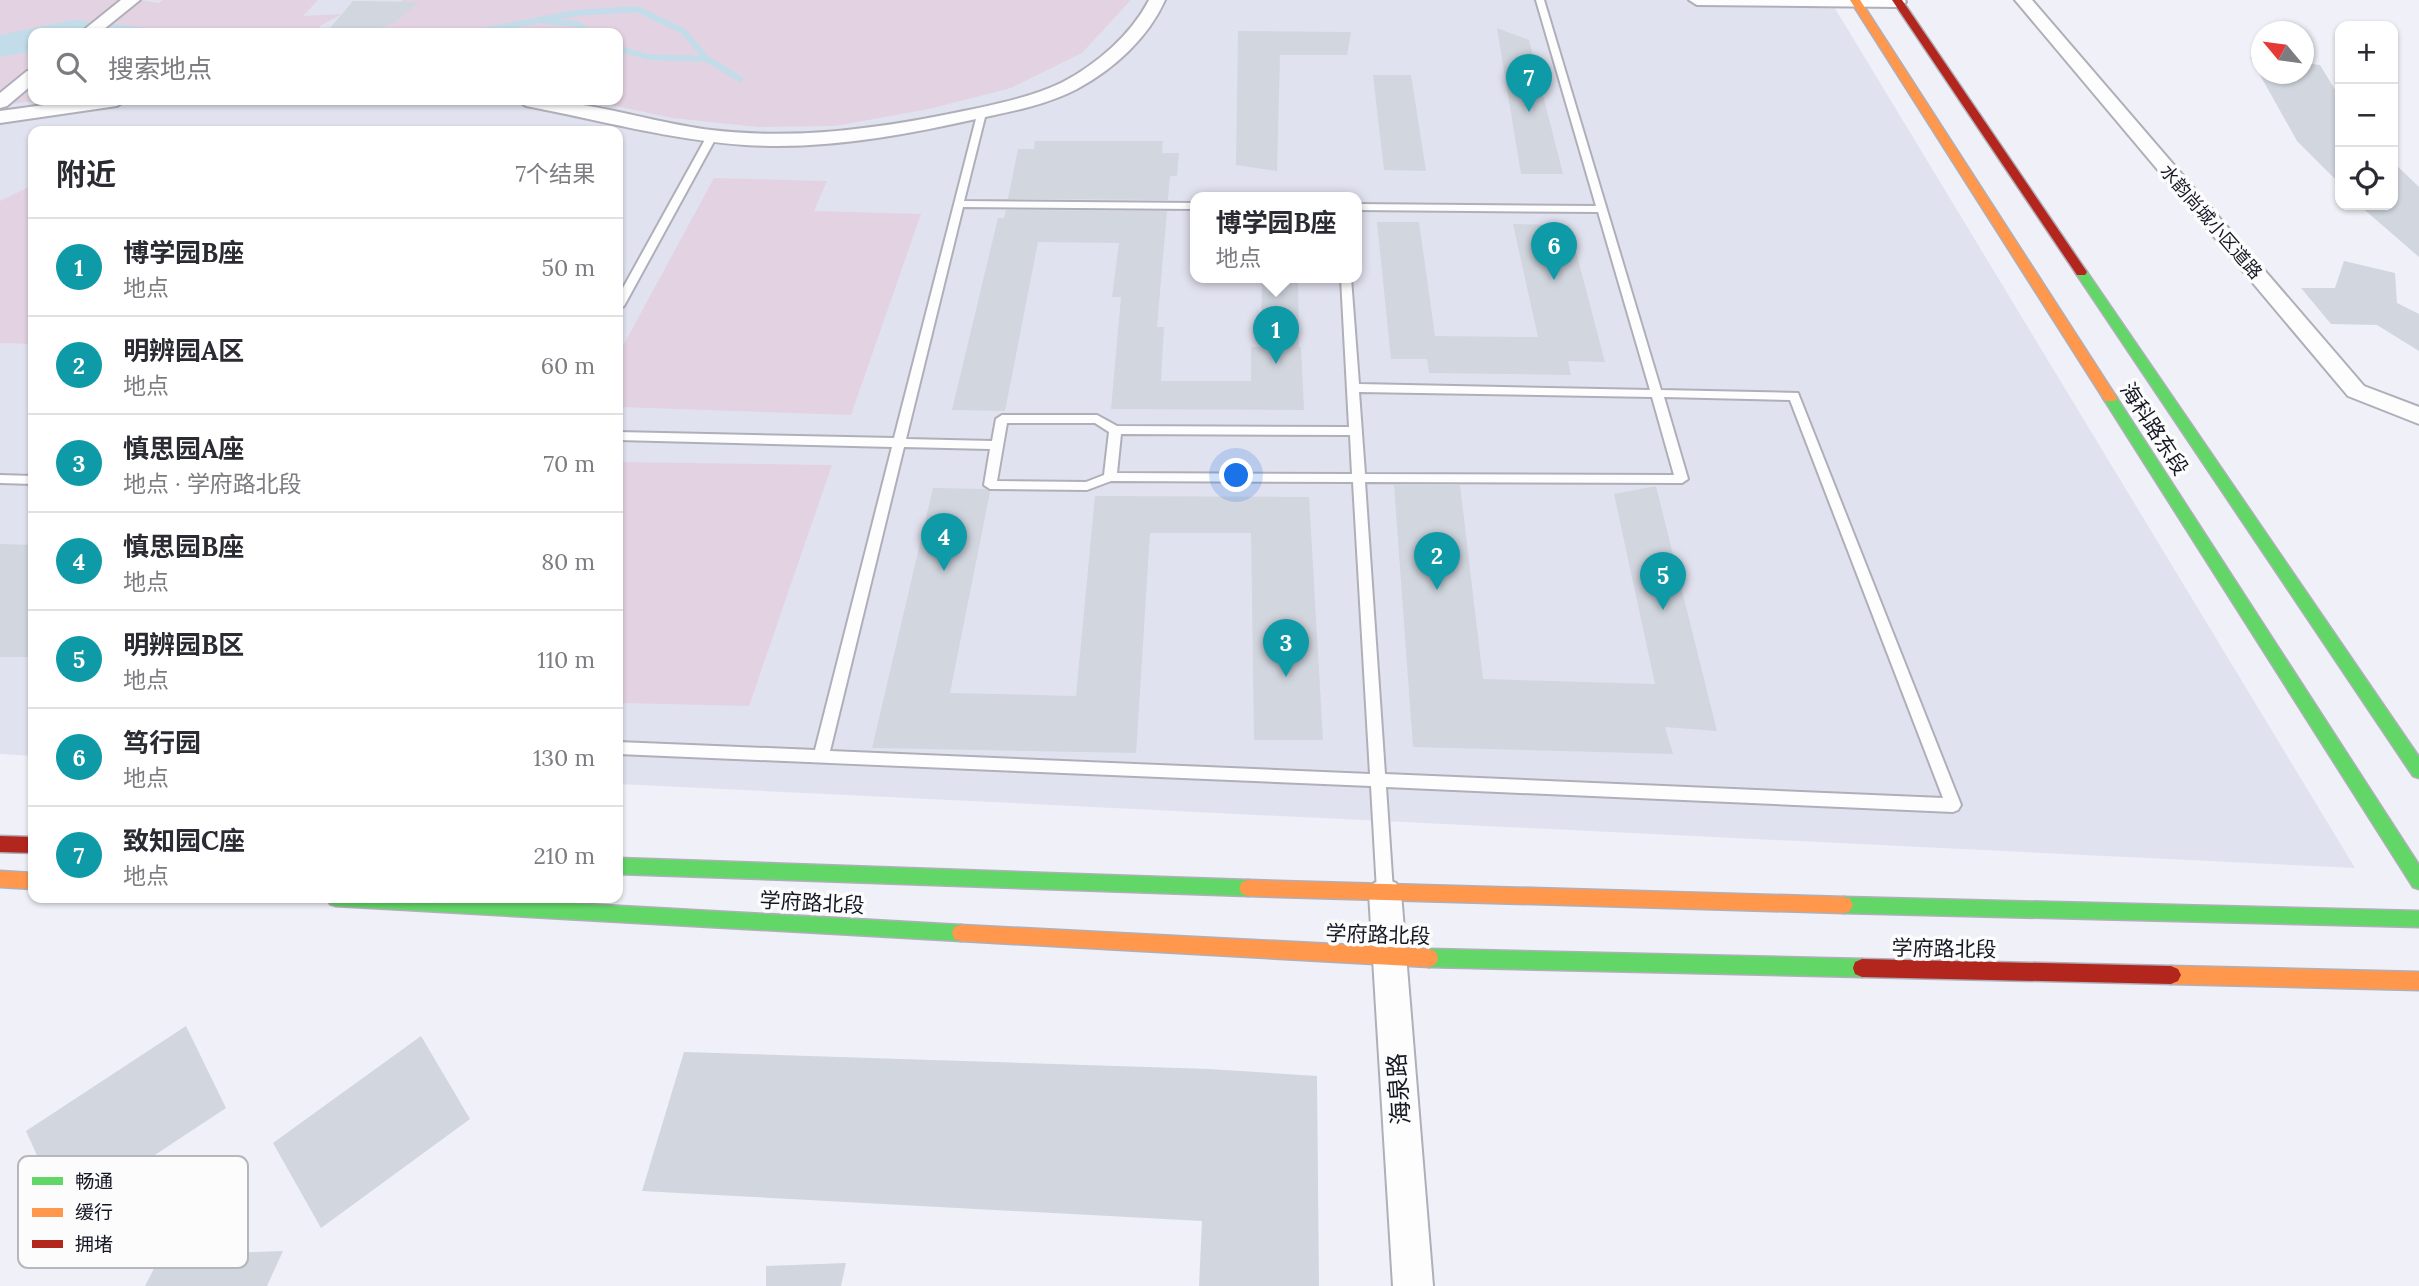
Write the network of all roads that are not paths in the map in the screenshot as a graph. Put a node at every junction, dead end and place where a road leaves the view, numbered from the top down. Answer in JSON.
{"nodes":[{"id":1,"x":1157,"y":0,"type":"edge"},
{"id":2,"x":1540,"y":0,"type":"edge"},
{"id":3,"x":1697,"y":0,"type":"edge"},
{"id":4,"x":2023,"y":0,"type":"edge"},
{"id":5,"x":1855,"y":1,"type":"edge"},
{"id":6,"x":1898,"y":1,"type":"edge"},
{"id":7,"x":125,"y":5,"type":"edge"},
{"id":8,"x":95,"y":28,"type":"edge"},
{"id":9,"x":28,"y":79,"type":"edge"},
{"id":10,"x":0,"y":102,"type":"edge"},
{"id":11,"x":83,"y":105,"type":"edge"},
{"id":12,"x":552,"y":105,"type":"edge"},
{"id":13,"x":981,"y":113,"type":"junction"},
{"id":14,"x":0,"y":117,"type":"edge"},
{"id":15,"x":712,"y":136,"type":"junction"},
{"id":16,"x":958,"y":204,"type":"junction"},
{"id":17,"x":1190,"y":206,"type":"edge"},
{"id":18,"x":1362,"y":207,"type":"edge"},
{"id":19,"x":1601,"y":209,"type":"junction"},
{"id":20,"x":1346,"y":283,"type":"edge"},
{"id":21,"x":623,"y":297,"type":"edge"},
{"id":22,"x":1353,"y":388,"type":"junction"},
{"id":23,"x":1657,"y":393,"type":"junction"},
{"id":24,"x":2419,"y":416,"type":"edge"},
{"id":25,"x":1115,"y":430,"type":"junction"},
{"id":26,"x":1356,"y":431,"type":"junction"},
{"id":27,"x":623,"y":436,"type":"edge"},
{"id":28,"x":899,"y":443,"type":"junction"},
{"id":29,"x":998,"y":445,"type":"junction"},
{"id":30,"x":1110,"y":477,"type":"junction"},
{"id":31,"x":1359,"y":478,"type":"junction"},
{"id":32,"x":0,"y":479,"type":"edge"},
{"id":33,"x":28,"y":480,"type":"edge"},
{"id":34,"x":623,"y":748,"type":"edge"},
{"id":35,"x":821,"y":757,"type":"junction"},
{"id":36,"x":2419,"y":771,"type":"edge"},
{"id":37,"x":1378,"y":781,"type":"junction"},
{"id":38,"x":0,"y":844,"type":"edge"},
{"id":39,"x":28,"y":845,"type":"edge"},
{"id":40,"x":623,"y":866,"type":"edge"},
{"id":41,"x":0,"y":879,"type":"edge"},
{"id":42,"x":28,"y":881,"type":"edge"},
{"id":43,"x":2419,"y":881,"type":"edge"},
{"id":44,"x":1385,"y":893,"type":"junction"},
{"id":45,"x":425,"y":903,"type":"edge"},
{"id":46,"x":2419,"y":919,"type":"edge"},
{"id":47,"x":1389,"y":957,"type":"junction"},
{"id":48,"x":2419,"y":981,"type":"edge"},
{"id":49,"x":1413,"y":1286,"type":"edge"}],
"edges":[{"from":1,"to":13,"type":"street"},
{"from":2,"to":19,"type":"lane"},
{"from":3,"to":5,"type":"street"},
{"from":4,"to":24,"type":"street","name":"水韵尚城小区道路"},
{"from":5,"to":6,"type":"street"},
{"from":5,"to":43,"type":"main road","name":"海科路东段"},
{"from":6,"to":36,"type":"main road","name":"海科路东段"},
{"from":7,"to":8,"type":"street"},
{"from":9,"to":10,"type":"street"},
{"from":11,"to":14,"type":"street"},
{"from":12,"to":15,"type":"street"},
{"from":13,"to":15,"type":"street"},
{"from":13,"to":16,"type":"lane"},
{"from":15,"to":21,"type":"lane"},
{"from":16,"to":17,"type":"lane"},
{"from":16,"to":28,"type":"lane"},
{"from":18,"to":19,"type":"lane"},
{"from":19,"to":23,"type":"lane"},
{"from":20,"to":22,"type":"lane"},
{"from":22,"to":23,"type":"lane"},
{"from":22,"to":26,"type":"lane"},
{"from":23,"to":31,"type":"lane"},
{"from":23,"to":37,"type":"lane"},
{"from":25,"to":26,"type":"lane"},
{"from":25,"to":29,"type":"lane"},
{"from":25,"to":30,"type":"lane"},
{"from":26,"to":31,"type":"lane"},
{"from":27,"to":28,"type":"lane"},
{"from":28,"to":29,"type":"lane"},
{"from":28,"to":35,"type":"lane"},
{"from":29,"to":30,"type":"lane"},
{"from":30,"to":31,"type":"lane"},
{"from":31,"to":37,"type":"lane"},
{"from":32,"to":33,"type":"lane"},
{"from":34,"to":35,"type":"lane"},
{"from":35,"to":37,"type":"lane"},
{"from":37,"to":44,"type":"lane"},
{"from":38,"to":39,"type":"main road"},
{"from":40,"to":44,"type":"main road","name":"学府路北段"},
{"from":41,"to":42,"type":"main road"},
{"from":44,"to":46,"type":"main road","name":"学府路北段"},
{"from":44,"to":47,"type":"street","name":"海泉路"},
{"from":45,"to":47,"type":"main road","name":"学府路北段"},
{"from":47,"to":48,"type":"main road","name":"学府路北段"},
{"from":47,"to":49,"type":"street","name":"海泉路"}]}
